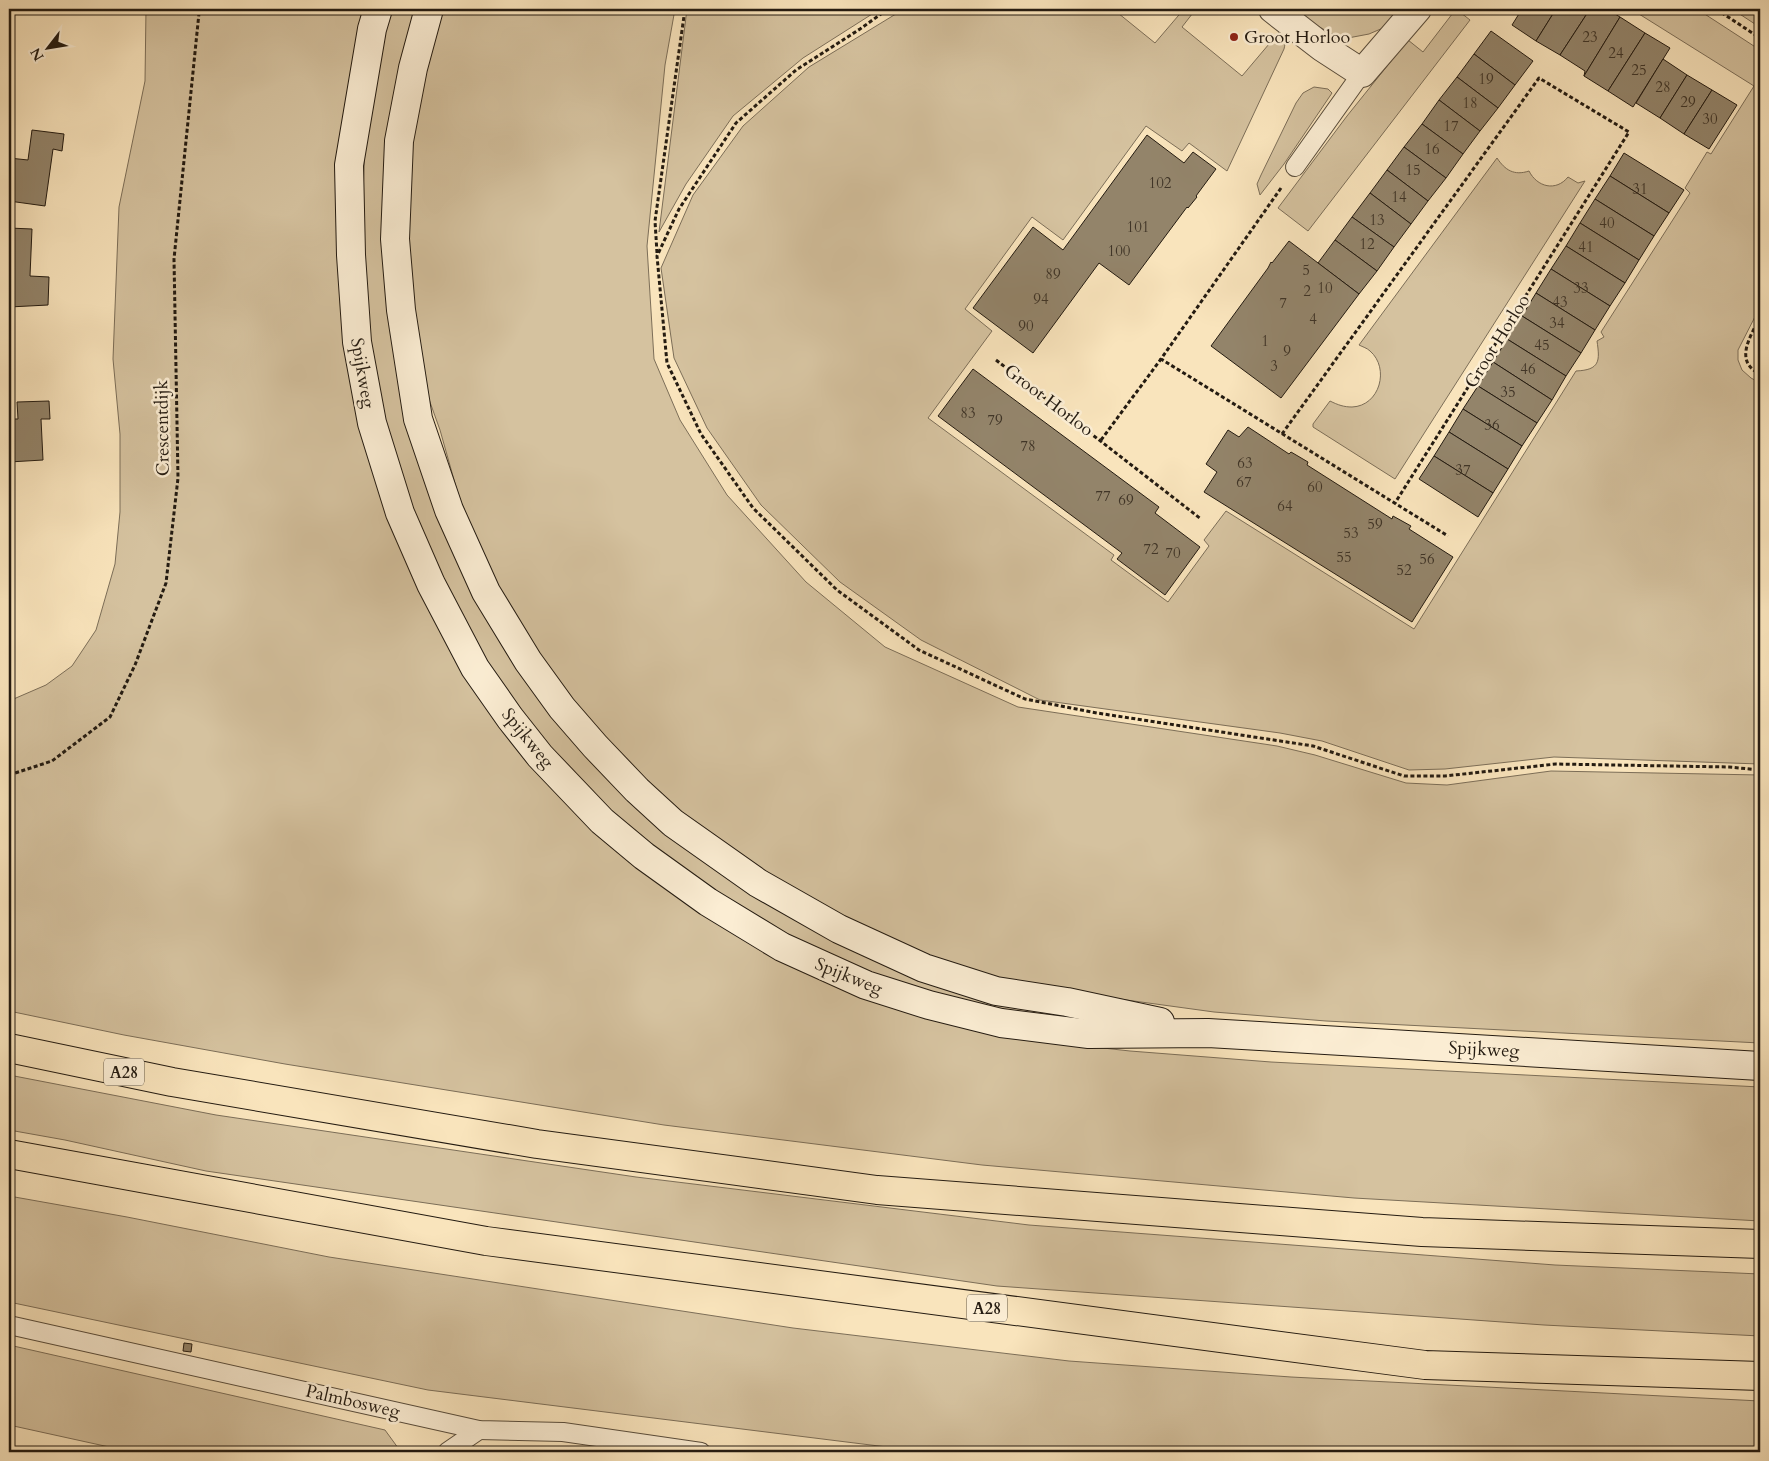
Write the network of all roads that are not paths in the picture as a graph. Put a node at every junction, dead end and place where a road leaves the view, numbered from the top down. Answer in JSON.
{"nodes":[{"id":1,"x":378,"y":9,"type":"edge"},
{"id":2,"x":429,"y":9,"type":"edge"},
{"id":3,"x":1273,"y":9,"type":"edge"},
{"id":4,"x":1417,"y":9,"type":"edge"},
{"id":5,"x":1362,"y":73,"type":"junction"},
{"id":6,"x":1295,"y":167,"type":"road end"},
{"id":7,"x":1208,"y":1033,"type":"junction"},
{"id":8,"x":9,"y":1048,"type":"edge"},
{"id":9,"x":1760,"y":1066,"type":"edge"},
{"id":10,"x":9,"y":1154,"type":"edge"},
{"id":11,"x":1760,"y":1244,"type":"edge"},
{"id":12,"x":9,"y":1324,"type":"edge"},
{"id":13,"x":1760,"y":1376,"type":"edge"},
{"id":14,"x":479,"y":1430,"type":"junction"},
{"id":15,"x":447,"y":1452,"type":"edge"},
{"id":16,"x":701,"y":1452,"type":"edge"}],
"edges":[{"from":1,"to":7,"type":"main road","name":"Spijkweg"},
{"from":2,"to":7,"type":"main road","name":"Spijkweg"},
{"from":3,"to":5,"type":"main road"},
{"from":4,"to":5,"type":"main road"},
{"from":5,"to":6,"type":"lane"},
{"from":7,"to":9,"type":"main road","name":"Spijkweg"},
{"from":8,"to":11,"type":"highway","number":"A28"},
{"from":10,"to":13,"type":"highway","number":"A28"},
{"from":12,"to":14,"type":"lane","name":"Palmbosweg"},
{"from":14,"to":15,"type":"lane"},
{"from":14,"to":16,"type":"lane","name":"Palmbosweg"}]}
